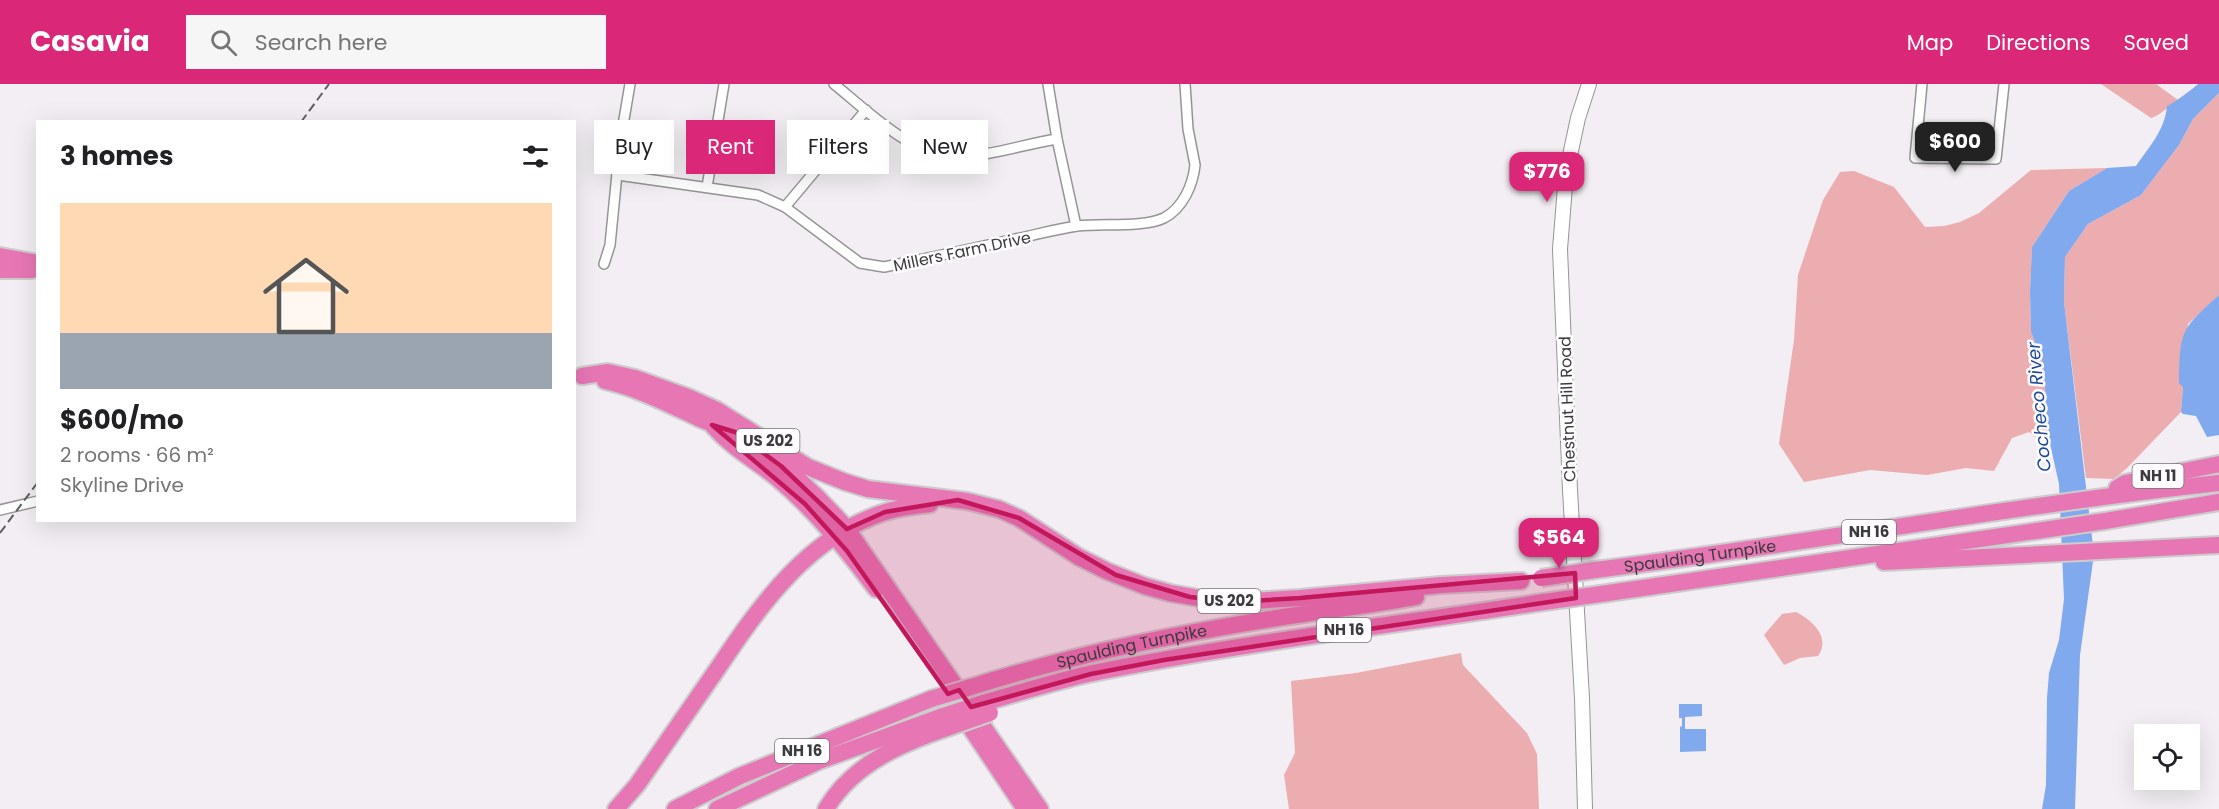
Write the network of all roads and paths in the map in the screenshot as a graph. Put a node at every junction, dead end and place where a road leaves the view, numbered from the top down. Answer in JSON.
{"nodes":[{"id":1,"x":630,"y":84,"type":"edge"},
{"id":2,"x":724,"y":84,"type":"edge"},
{"id":3,"x":834,"y":84,"type":"edge"},
{"id":4,"x":1048,"y":84,"type":"edge"},
{"id":5,"x":1185,"y":84,"type":"edge"},
{"id":6,"x":1589,"y":84,"type":"edge"},
{"id":7,"x":1922,"y":84,"type":"edge"},
{"id":8,"x":2004,"y":84,"type":"edge"},
{"id":9,"x":866,"y":110,"type":"junction"},
{"id":10,"x":1057,"y":139,"type":"junction"},
{"id":11,"x":618,"y":176,"type":"junction"},
{"id":12,"x":707,"y":187,"type":"junction"},
{"id":13,"x":785,"y":207,"type":"junction"},
{"id":14,"x":1076,"y":226,"type":"junction"},
{"id":15,"x":0,"y":256,"type":"edge"},
{"id":16,"x":36,"y":263,"type":"edge"},
{"id":17,"x":604,"y":264,"type":"dead end"},
{"id":18,"x":0,"y":270,"type":"edge"},
{"id":19,"x":36,"y":270,"type":"edge"},
{"id":20,"x":578,"y":375,"type":"edge"},
{"id":21,"x":2219,"y":464,"type":"edge"},
{"id":22,"x":2219,"y":483,"type":"edge"},
{"id":23,"x":2100,"y":496,"type":"junction"},
{"id":24,"x":958,"y":500,"type":"junction"},
{"id":25,"x":36,"y":501,"type":"edge"},
{"id":26,"x":2219,"y":502,"type":"edge"},
{"id":27,"x":0,"y":510,"type":"edge"},
{"id":28,"x":842,"y":533,"type":"junction"},
{"id":29,"x":2214,"y":545,"type":"edge"},
{"id":30,"x":1781,"y":567,"type":"junction"},
{"id":31,"x":1521,"y":581,"type":"junction"},
{"id":32,"x":947,"y":721,"type":"junction"},
{"id":33,"x":1004,"y":777,"type":"junction"},
{"id":34,"x":616,"y":809,"type":"edge"},
{"id":35,"x":675,"y":809,"type":"edge"},
{"id":36,"x":717,"y":809,"type":"edge"},
{"id":37,"x":826,"y":809,"type":"edge"},
{"id":38,"x":1021,"y":809,"type":"edge"},
{"id":39,"x":1025,"y":809,"type":"edge"},
{"id":40,"x":1040,"y":809,"type":"edge"},
{"id":41,"x":1585,"y":809,"type":"edge"}],
"edges":[{"from":1,"to":11,"type":"street"},
{"from":2,"to":12,"type":"street"},
{"from":3,"to":9,"type":"street"},
{"from":4,"to":10,"type":"street"},
{"from":5,"to":14,"type":"street","name":"Millers Farm Drive"},
{"from":6,"to":41,"type":"street","name":"Chestnut Hill Road"},
{"from":7,"to":8,"type":"street"},
{"from":9,"to":10,"type":"street"},
{"from":9,"to":13,"type":"street"},
{"from":10,"to":14,"type":"street"},
{"from":11,"to":12,"type":"street","name":"Millers Farm Drive"},
{"from":11,"to":17,"type":"street"},
{"from":12,"to":13,"type":"street","name":"Millers Farm Drive"},
{"from":13,"to":14,"type":"street","name":"Millers Farm Drive"},
{"from":15,"to":16,"type":"highway"},
{"from":18,"to":19,"type":"highway"},
{"from":20,"to":24,"type":"highway","number":"US 202"},
{"from":20,"to":28,"type":"highway","number":"US 202"},
{"from":21,"to":23,"type":"highway","number":"NH 11"},
{"from":22,"to":23,"type":"highway","name":"Spaulding Turnpike","number":"NH 16"},
{"from":23,"to":31,"type":"highway","name":"Spaulding Turnpike","number":"NH 16","bridge":true},
{"from":24,"to":28,"type":"highway"},
{"from":24,"to":31,"type":"highway","number":"US 202"},
{"from":25,"to":27,"type":"street"},
{"from":26,"to":30,"type":"highway","name":"Spaulding Turnpike","number":"NH 16"},
{"from":28,"to":33,"type":"highway","number":"US 202"},
{"from":28,"to":34,"type":"highway"},
{"from":28,"to":40,"type":"highway"},
{"from":29,"to":30,"type":"highway"},
{"from":30,"to":32,"type":"highway","name":"Spaulding Turnpike","number":"NH 16","bridge":true},
{"from":31,"to":35,"type":"highway","name":"Spaulding Turnpike","number":"NH 16","bridge":true},
{"from":32,"to":36,"type":"highway","name":"Spaulding Turnpike","number":"NH 16"},
{"from":32,"to":37,"type":"highway"},
{"from":33,"to":38,"type":"highway","number":"US 202"},
{"from":33,"to":39,"type":"highway"}]}
